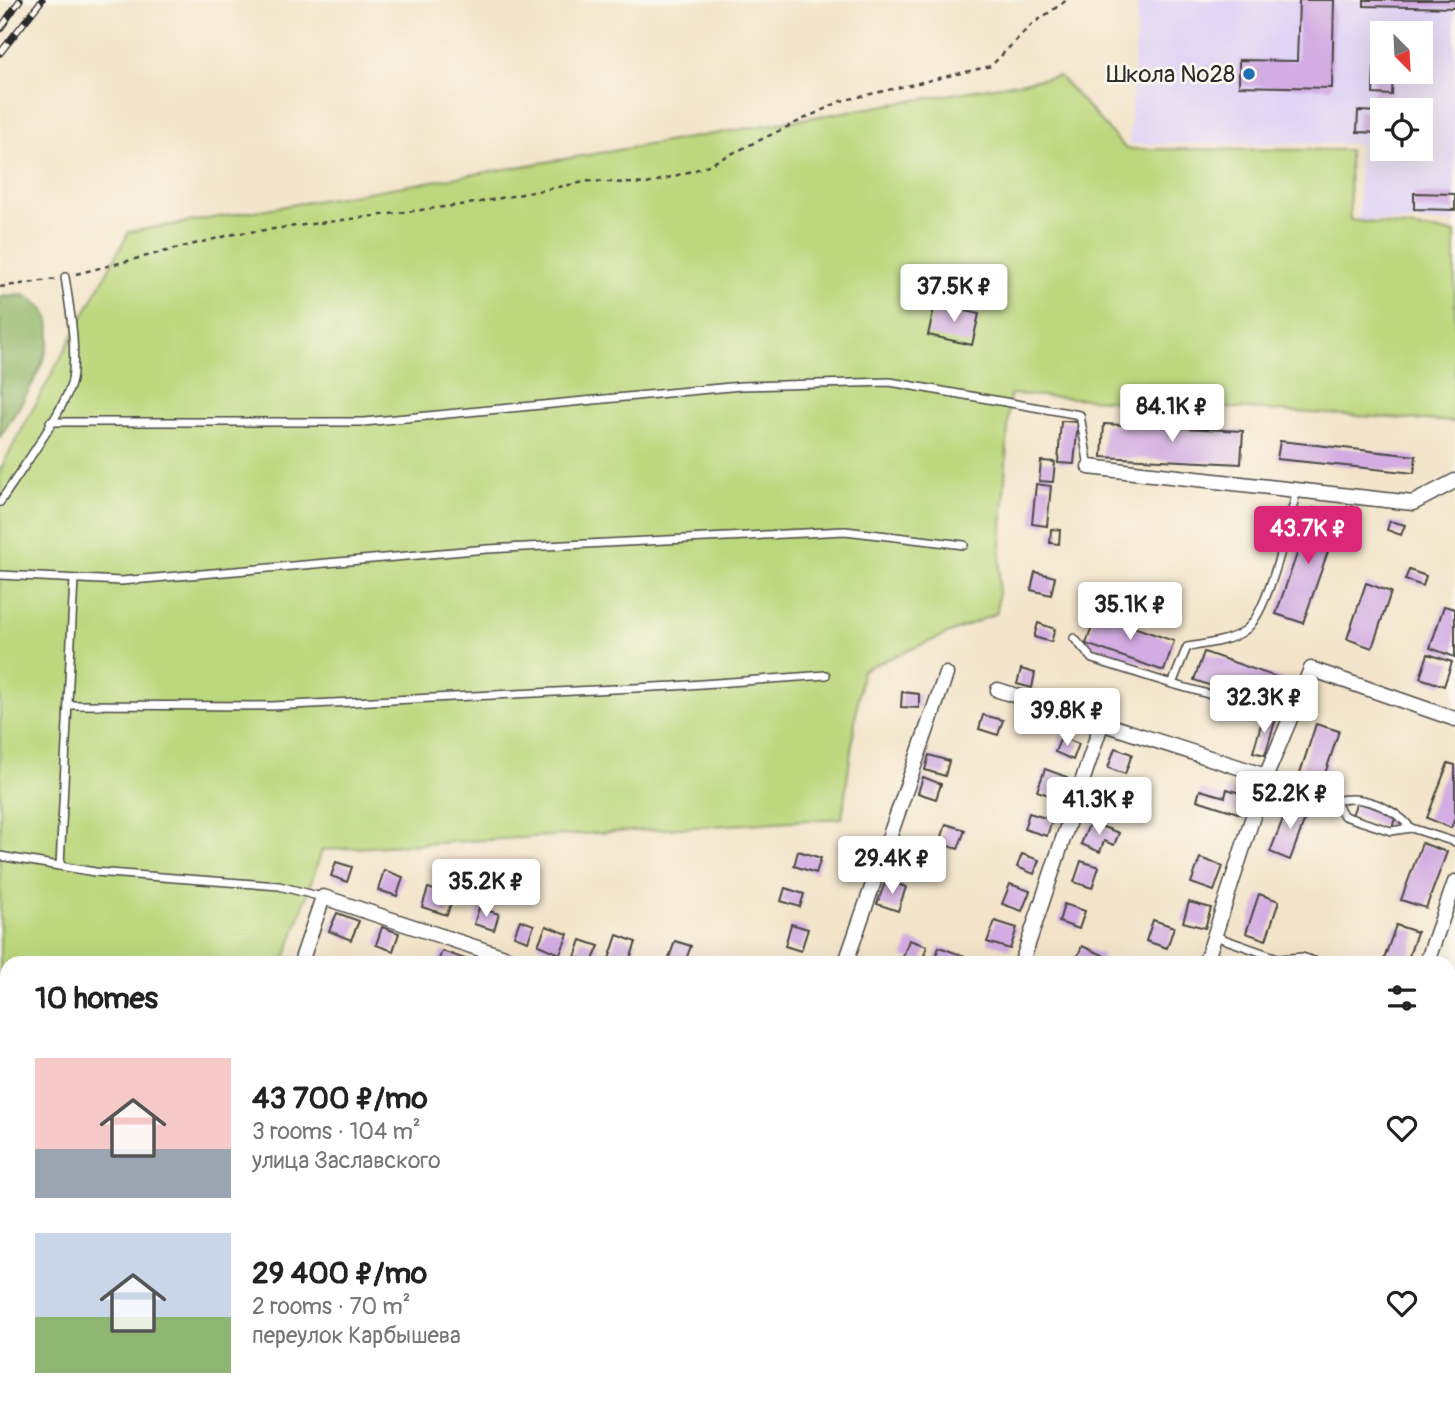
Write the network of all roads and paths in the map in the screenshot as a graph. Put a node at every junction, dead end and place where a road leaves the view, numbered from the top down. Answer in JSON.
{"nodes":[{"id":1,"x":1067,"y":0,"type":"edge"},
{"id":2,"x":65,"y":277,"type":"junction"},
{"id":3,"x":0,"y":288,"type":"edge"},
{"id":4,"x":50,"y":422,"type":"junction"},
{"id":5,"x":1089,"y":467,"type":"joint"},
{"id":6,"x":1455,"y":481,"type":"edge"},
{"id":7,"x":1297,"y":490,"type":"junction"},
{"id":8,"x":0,"y":502,"type":"edge"},
{"id":9,"x":964,"y":545,"type":"dead end"},
{"id":10,"x":0,"y":576,"type":"edge"},
{"id":11,"x":74,"y":579,"type":"junction"},
{"id":12,"x":1074,"y":638,"type":"dead end"},
{"id":13,"x":946,"y":674,"type":"dead end"},
{"id":14,"x":826,"y":675,"type":"dead end"},
{"id":15,"x":1172,"y":684,"type":"junction"},
{"id":16,"x":998,"y":690,"type":"dead end"},
{"id":17,"x":69,"y":705,"type":"junction"},
{"id":18,"x":1291,"y":717,"type":"junction"},
{"id":19,"x":1455,"y":719,"type":"edge"},
{"id":20,"x":1102,"y":722,"type":"junction"},
{"id":21,"x":1266,"y":776,"type":"junction"},
{"id":22,"x":1335,"y":801,"type":"junction"},
{"id":23,"x":1411,"y":828,"type":"junction"},
{"id":24,"x":1455,"y":842,"type":"edge"},
{"id":25,"x":0,"y":856,"type":"edge"},
{"id":26,"x":60,"y":866,"type":"junction"},
{"id":27,"x":1455,"y":882,"type":"edge"},
{"id":28,"x":323,"y":897,"type":"junction"},
{"id":29,"x":1214,"y":935,"type":"junction"},
{"id":30,"x":304,"y":956,"type":"edge"},
{"id":31,"x":481,"y":956,"type":"edge"},
{"id":32,"x":848,"y":956,"type":"edge"},
{"id":33,"x":1024,"y":956,"type":"edge"},
{"id":34,"x":1208,"y":956,"type":"edge"},
{"id":35,"x":1268,"y":956,"type":"edge"},
{"id":36,"x":1429,"y":956,"type":"edge"}],
"edges":[{"from":1,"to":2,"type":"path"},
{"from":2,"to":3,"type":"path"},
{"from":2,"to":4,"type":"lane"},
{"from":4,"to":5,"type":"lane"},
{"from":4,"to":8,"type":"lane"},
{"from":5,"to":7,"type":"street"},
{"from":6,"to":7,"type":"street"},
{"from":7,"to":15,"type":"lane"},
{"from":9,"to":11,"type":"lane"},
{"from":10,"to":11,"type":"lane"},
{"from":11,"to":17,"type":"lane"},
{"from":12,"to":15,"type":"lane"},
{"from":13,"to":32,"type":"street"},
{"from":14,"to":17,"type":"lane"},
{"from":15,"to":18,"type":"lane"},
{"from":16,"to":20,"type":"street"},
{"from":17,"to":26,"type":"lane"},
{"from":18,"to":19,"type":"street"},
{"from":18,"to":21,"type":"street"},
{"from":20,"to":21,"type":"street"},
{"from":20,"to":33,"type":"street"},
{"from":21,"to":22,"type":"lane"},
{"from":21,"to":29,"type":"street"},
{"from":22,"to":23,"type":"lane"},
{"from":22,"to":23,"type":"lane"},
{"from":23,"to":24,"type":"lane"},
{"from":25,"to":26,"type":"lane"},
{"from":26,"to":28,"type":"lane"},
{"from":27,"to":36,"type":"street"},
{"from":28,"to":30,"type":"street"},
{"from":28,"to":31,"type":"street"},
{"from":29,"to":34,"type":"street"},
{"from":29,"to":35,"type":"lane"}]}
